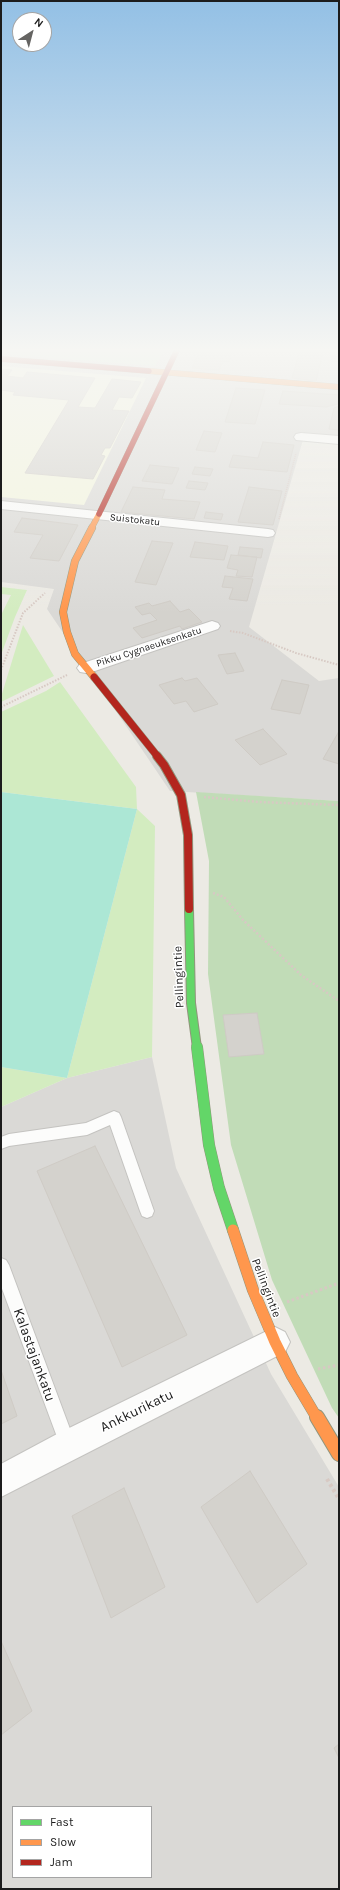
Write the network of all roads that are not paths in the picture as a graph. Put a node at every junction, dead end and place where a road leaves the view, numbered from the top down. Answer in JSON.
{"nodes":[{"id":1,"x":135,"y":438,"type":"edge"},
{"id":2,"x":316,"y":438,"type":"edge"},
{"id":3,"x":339,"y":440,"type":"edge"},
{"id":4,"x":1,"y":505,"type":"edge"},
{"id":5,"x":98,"y":516,"type":"junction"},
{"id":6,"x":268,"y":533,"type":"road end"},
{"id":7,"x":218,"y":628,"type":"road end"},
{"id":8,"x":86,"y":668,"type":"junction"},
{"id":9,"x":1,"y":1143,"type":"edge"},
{"id":10,"x":147,"y":1210,"type":"dead end"},
{"id":11,"x":1,"y":1265,"type":"edge"},
{"id":12,"x":274,"y":1342,"type":"junction"},
{"id":13,"x":68,"y":1445,"type":"junction"},
{"id":14,"x":339,"y":1454,"type":"edge"},
{"id":15,"x":1,"y":1481,"type":"edge"}],
"edges":[{"from":1,"to":5,"type":"street","name":"Pellingintie"},
{"from":2,"to":3,"type":"street"},
{"from":4,"to":5,"type":"street","name":"Suistokatu"},
{"from":5,"to":6,"type":"street","name":"Suistokatu"},
{"from":5,"to":8,"type":"street","name":"Pellingintie"},
{"from":7,"to":8,"type":"street","name":"Pikku Cygnaeuksenkatu"},
{"from":8,"to":12,"type":"street","name":"Pellingintie"},
{"from":9,"to":10,"type":"lane"},
{"from":11,"to":13,"type":"lane","name":"Kalastajankatu"},
{"from":12,"to":13,"type":"street","name":"Ankkurikatu"},
{"from":12,"to":14,"type":"street","name":"Pellingintie"},
{"from":13,"to":15,"type":"street","name":"Ankkurikatu"}]}
